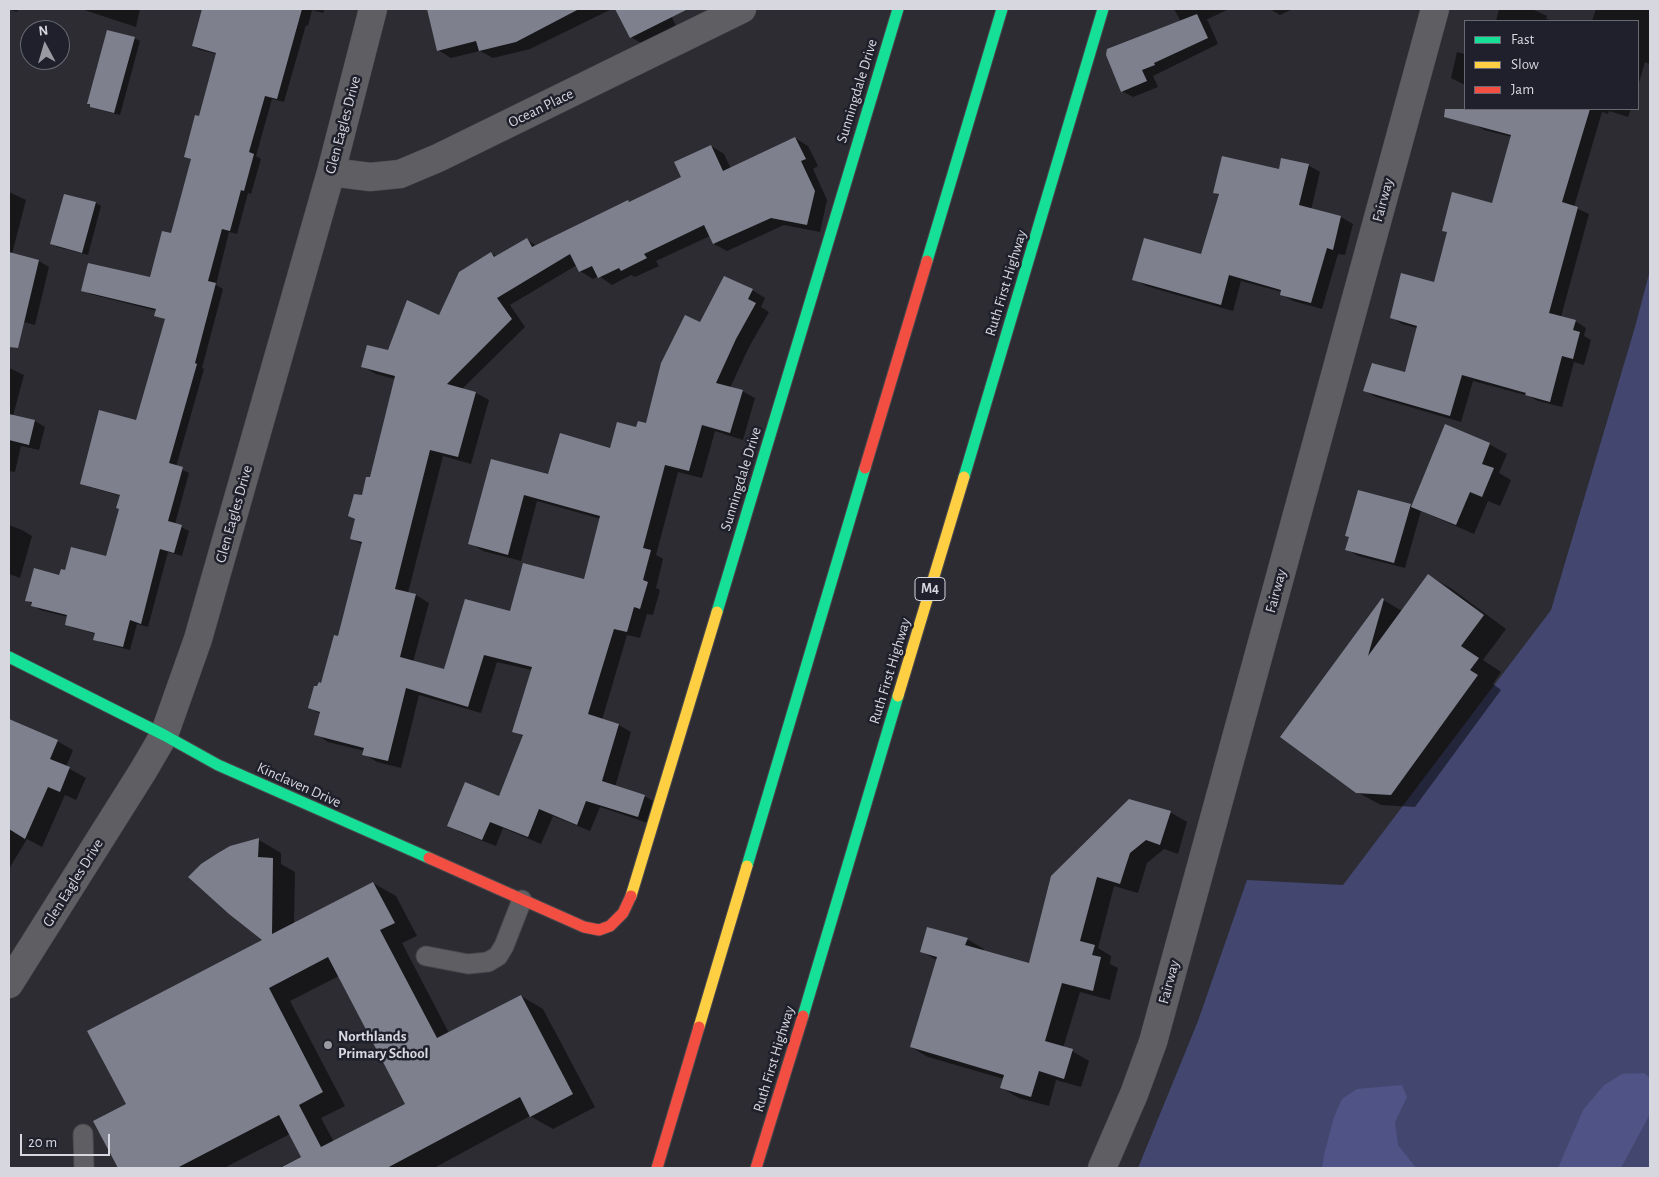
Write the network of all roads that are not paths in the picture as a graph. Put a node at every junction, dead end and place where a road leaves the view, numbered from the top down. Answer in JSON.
{"nodes":[{"id":1,"x":373,"y":9,"type":"edge"},
{"id":2,"x":742,"y":9,"type":"edge"},
{"id":3,"x":898,"y":9,"type":"edge"},
{"id":4,"x":1002,"y":9,"type":"edge"},
{"id":5,"x":1103,"y":9,"type":"edge"},
{"id":6,"x":1435,"y":9,"type":"edge"},
{"id":7,"x":331,"y":172,"type":"junction"},
{"id":8,"x":9,"y":657,"type":"edge"},
{"id":9,"x":164,"y":735,"type":"junction"},
{"id":10,"x":522,"y":900,"type":"junction"},
{"id":11,"x":584,"y":927,"type":"joint"},
{"id":12,"x":426,"y":956,"type":"dead end"},
{"id":13,"x":9,"y":984,"type":"edge"},
{"id":14,"x":83,"y":1134,"type":"dead end"},
{"id":15,"x":84,"y":1168,"type":"edge"},
{"id":16,"x":657,"y":1168,"type":"edge"},
{"id":17,"x":756,"y":1168,"type":"edge"},
{"id":18,"x":1102,"y":1168,"type":"edge"}],
"edges":[{"from":1,"to":7,"type":"street","name":"Glen Eagles Drive"},
{"from":2,"to":7,"type":"street","name":"Ocean Place"},
{"from":3,"to":11,"type":"main road","name":"Sunningdale Drive"},
{"from":4,"to":16,"type":"main road"},
{"from":5,"to":17,"type":"main road","name":"Ruth First Highway","number":"M4"},
{"from":6,"to":18,"type":"street","name":"Fairway"},
{"from":7,"to":9,"type":"street","name":"Glen Eagles Drive"},
{"from":8,"to":9,"type":"main road","name":"Kinclaven Drive"},
{"from":9,"to":10,"type":"main road","name":"Kinclaven Drive"},
{"from":9,"to":13,"type":"street","name":"Glen Eagles Drive"},
{"from":10,"to":11,"type":"main road","name":"Kinclaven Drive"},
{"from":10,"to":12,"type":"lane"},
{"from":14,"to":15,"type":"lane"}]}
